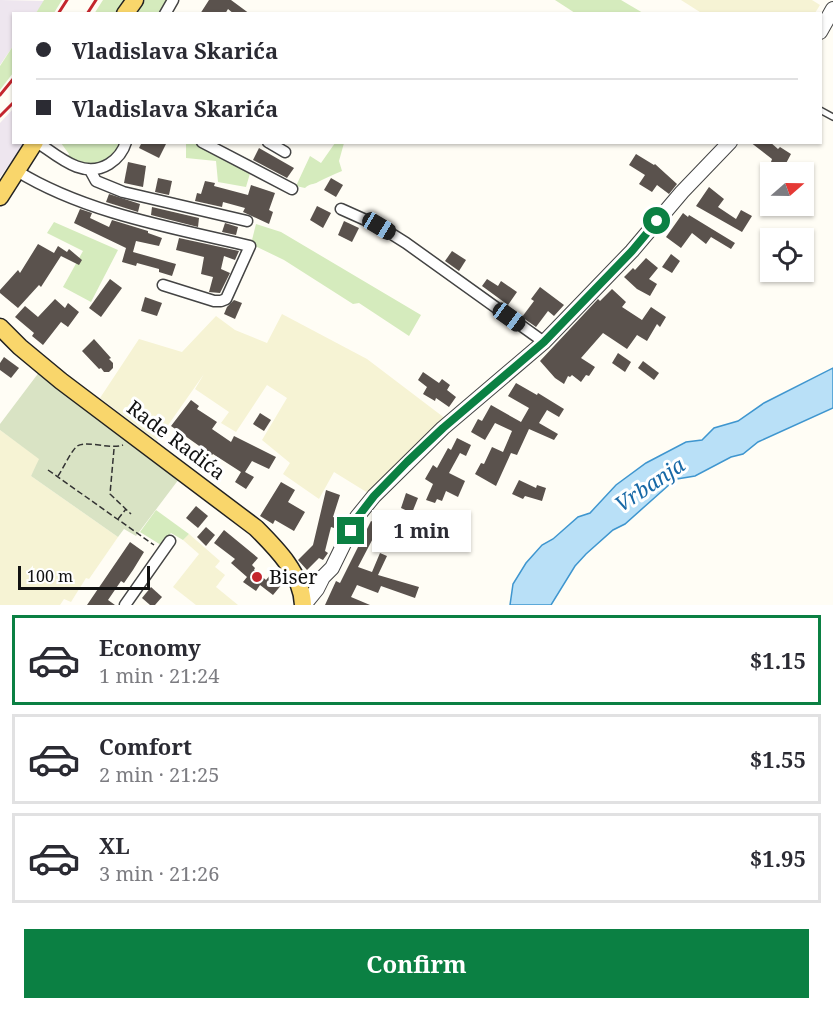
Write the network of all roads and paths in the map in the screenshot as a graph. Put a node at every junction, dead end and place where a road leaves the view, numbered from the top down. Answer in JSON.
{"nodes":[{"id":1,"x":833,"y":9,"type":"edge"},
{"id":2,"x":822,"y":28,"type":"edge"},
{"id":3,"x":35,"y":144,"type":"edge"},
{"id":4,"x":39,"y":144,"type":"edge"},
{"id":5,"x":125,"y":144,"type":"edge"},
{"id":6,"x":206,"y":144,"type":"edge"},
{"id":7,"x":271,"y":144,"type":"edge"},
{"id":8,"x":728,"y":144,"type":"edge"},
{"id":9,"x":285,"y":152,"type":"dead end"},
{"id":10,"x":90,"y":170,"type":"junction"},
{"id":11,"x":17,"y":171,"type":"junction"},
{"id":12,"x":292,"y":189,"type":"dead end"},
{"id":13,"x":0,"y":197,"type":"edge"},
{"id":14,"x":342,"y":209,"type":"dead end"},
{"id":15,"x":247,"y":221,"type":"dead end"},
{"id":16,"x":164,"y":285,"type":"dead end"},
{"id":17,"x":0,"y":327,"type":"edge"},
{"id":18,"x":544,"y":342,"type":"junction"},
{"id":19,"x":135,"y":436,"type":"junction"},
{"id":20,"x":115,"y":448,"type":"junction"},
{"id":21,"x":48,"y":470,"type":"dead end"},
{"id":22,"x":58,"y":477,"type":"junction"},
{"id":23,"x":126,"y":509,"type":"junction"},
{"id":24,"x":131,"y":514,"type":"dead end"},
{"id":25,"x":118,"y":520,"type":"junction"},
{"id":26,"x":170,"y":541,"type":"dead end"},
{"id":27,"x":162,"y":550,"type":"junction"},
{"id":28,"x":323,"y":576,"type":"junction"},
{"id":29,"x":296,"y":578,"type":"junction"},
{"id":30,"x":125,"y":605,"type":"edge"},
{"id":31,"x":303,"y":605,"type":"edge"}],
"edges":[{"from":1,"to":2,"type":"street"},
{"from":3,"to":11,"type":"main road"},
{"from":4,"to":10,"type":"street"},
{"from":5,"to":10,"type":"street"},
{"from":6,"to":12,"type":"street"},
{"from":7,"to":9,"type":"street"},
{"from":8,"to":18,"type":"street"},
{"from":10,"to":15,"type":"street"},
{"from":11,"to":13,"type":"main road"},
{"from":11,"to":16,"type":"street"},
{"from":14,"to":18,"type":"street"},
{"from":17,"to":19,"type":"main road","name":"Rade Radića"},
{"from":18,"to":28,"type":"street"},
{"from":19,"to":20,"type":"path"},
{"from":19,"to":29,"type":"main road","name":"Rade Radića"},
{"from":20,"to":22,"type":"path"},
{"from":20,"to":23,"type":"path"},
{"from":21,"to":22,"type":"path"},
{"from":22,"to":25,"type":"path"},
{"from":23,"to":24,"type":"path"},
{"from":23,"to":25,"type":"path"},
{"from":25,"to":27,"type":"path"},
{"from":26,"to":27,"type":"street"},
{"from":27,"to":30,"type":"street"},
{"from":28,"to":29,"type":"street"},
{"from":28,"to":31,"type":"street"},
{"from":29,"to":31,"type":"main road","name":"Rade Radića"}]}
